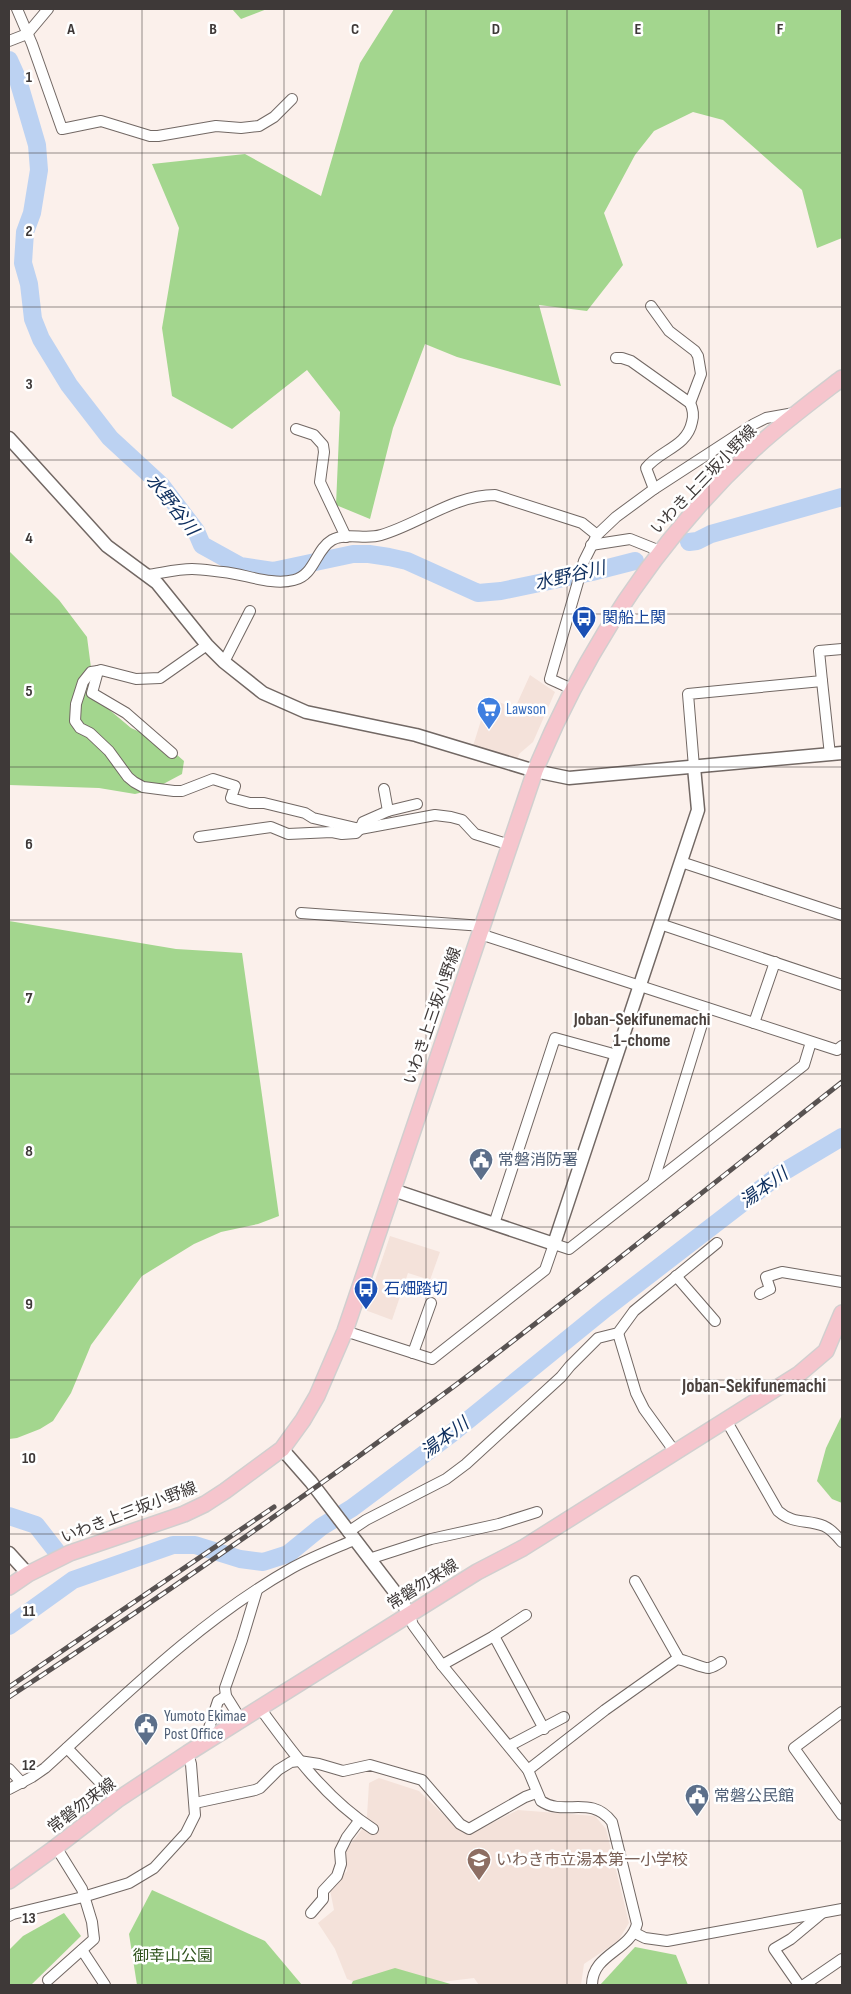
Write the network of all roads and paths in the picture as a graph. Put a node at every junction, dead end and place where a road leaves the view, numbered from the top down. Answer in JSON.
{"nodes":[{"id":1,"x":17,"y":9,"type":"edge"},
{"id":2,"x":48,"y":9,"type":"edge"},
{"id":3,"x":27,"y":34,"type":"junction"},
{"id":4,"x":9,"y":41,"type":"edge"},
{"id":5,"x":292,"y":99,"type":"dead end"},
{"id":6,"x":651,"y":306,"type":"dead end"},
{"id":7,"x":616,"y":358,"type":"dead end"},
{"id":8,"x":842,"y":378,"type":"edge"},
{"id":9,"x":690,"y":403,"type":"junction"},
{"id":10,"x":799,"y":412,"type":"junction"},
{"id":11,"x":296,"y":429,"type":"dead end"},
{"id":12,"x":9,"y":438,"type":"edge"},
{"id":13,"x":654,"y":489,"type":"junction"},
{"id":14,"x":597,"y":534,"type":"junction"},
{"id":15,"x":346,"y":537,"type":"junction"},
{"id":16,"x":591,"y":545,"type":"junction"},
{"id":17,"x":660,"y":551,"type":"junction"},
{"id":18,"x":147,"y":575,"type":"junction"},
{"id":19,"x":250,"y":611,"type":"dead end"},
{"id":20,"x":207,"y":645,"type":"junction"},
{"id":21,"x":842,"y":648,"type":"edge"},
{"id":22,"x":224,"y":662,"type":"junction"},
{"id":23,"x":98,"y":670,"type":"junction"},
{"id":24,"x":822,"y":681,"type":"junction"},
{"id":25,"x":572,"y":689,"type":"junction"},
{"id":26,"x":172,"y":753,"type":"dead end"},
{"id":27,"x":836,"y":754,"type":"edge"},
{"id":28,"x":694,"y":766,"type":"junction"},
{"id":29,"x":535,"y":771,"type":"junction"},
{"id":30,"x":384,"y":789,"type":"dead end"},
{"id":31,"x":417,"y":804,"type":"dead end"},
{"id":32,"x":388,"y":811,"type":"junction"},
{"id":33,"x":360,"y":828,"type":"junction"},
{"id":34,"x":199,"y":836,"type":"dead end"},
{"id":35,"x":510,"y":845,"type":"junction"},
{"id":36,"x":681,"y":862,"type":"junction"},
{"id":37,"x":301,"y":913,"type":"dead end"},
{"id":38,"x":842,"y":915,"type":"edge"},
{"id":39,"x":660,"y":924,"type":"junction"},
{"id":40,"x":481,"y":930,"type":"junction"},
{"id":41,"x":775,"y":962,"type":"junction"},
{"id":42,"x":842,"y":985,"type":"edge"},
{"id":43,"x":640,"y":986,"type":"junction"},
{"id":44,"x":707,"y":1008,"type":"junction"},
{"id":45,"x":754,"y":1023,"type":"junction"},
{"id":46,"x":811,"y":1042,"type":"junction"},
{"id":47,"x":842,"y":1046,"type":"edge"},
{"id":48,"x":617,"y":1054,"type":"junction"},
{"id":49,"x":653,"y":1183,"type":"junction"},
{"id":50,"x":393,"y":1190,"type":"junction"},
{"id":51,"x":494,"y":1224,"type":"junction"},
{"id":52,"x":717,"y":1243,"type":"dead end"},
{"id":53,"x":554,"y":1244,"type":"junction"},
{"id":54,"x":676,"y":1276,"type":"junction"},
{"id":55,"x":842,"y":1282,"type":"edge"},
{"id":56,"x":760,"y":1294,"type":"dead end"},
{"id":57,"x":431,"y":1302,"type":"dead end"},
{"id":58,"x":842,"y":1313,"type":"edge"},
{"id":59,"x":715,"y":1321,"type":"dead end"},
{"id":60,"x":345,"y":1331,"type":"junction"},
{"id":61,"x":618,"y":1333,"type":"junction"},
{"id":62,"x":413,"y":1353,"type":"junction"},
{"id":63,"x":726,"y":1420,"type":"junction"},
{"id":64,"x":282,"y":1449,"type":"junction"},
{"id":65,"x":675,"y":1452,"type":"junction"},
{"id":66,"x":538,"y":1512,"type":"dead end"},
{"id":67,"x":349,"y":1533,"type":"junction"},
{"id":68,"x":842,"y":1542,"type":"edge"},
{"id":69,"x":9,"y":1553,"type":"edge"},
{"id":70,"x":369,"y":1559,"type":"junction"},
{"id":71,"x":28,"y":1574,"type":"junction"},
{"id":72,"x":634,"y":1581,"type":"dead end"},
{"id":73,"x":9,"y":1587,"type":"edge"},
{"id":74,"x":257,"y":1590,"type":"junction"},
{"id":75,"x":410,"y":1614,"type":"junction"},
{"id":76,"x":526,"y":1615,"type":"dead end"},
{"id":77,"x":494,"y":1636,"type":"junction"},
{"id":78,"x":679,"y":1659,"type":"junction"},
{"id":79,"x":721,"y":1662,"type":"dead end"},
{"id":80,"x":442,"y":1665,"type":"junction"},
{"id":81,"x":226,"y":1696,"type":"junction"},
{"id":82,"x":260,"y":1708,"type":"junction"},
{"id":83,"x":842,"y":1714,"type":"edge"},
{"id":84,"x":564,"y":1717,"type":"dead end"},
{"id":85,"x":240,"y":1720,"type":"junction"},
{"id":86,"x":544,"y":1729,"type":"junction"},
{"id":87,"x":213,"y":1738,"type":"junction"},
{"id":88,"x":509,"y":1746,"type":"junction"},
{"id":89,"x":67,"y":1748,"type":"junction"},
{"id":90,"x":188,"y":1753,"type":"junction"},
{"id":91,"x":299,"y":1761,"type":"junction"},
{"id":92,"x":9,"y":1769,"type":"edge"},
{"id":93,"x":528,"y":1770,"type":"junction"},
{"id":94,"x":22,"y":1783,"type":"junction"},
{"id":95,"x":9,"y":1790,"type":"edge"},
{"id":96,"x":536,"y":1793,"type":"junction"},
{"id":97,"x":117,"y":1800,"type":"junction"},
{"id":98,"x":195,"y":1803,"type":"junction"},
{"id":99,"x":842,"y":1815,"type":"edge"},
{"id":100,"x":359,"y":1821,"type":"junction"},
{"id":101,"x":373,"y":1830,"type":"dead end"},
{"id":102,"x":56,"y":1847,"type":"junction"},
{"id":103,"x":10,"y":1876,"type":"edge"},
{"id":104,"x":83,"y":1897,"type":"junction"},
{"id":105,"x":842,"y":1909,"type":"edge"},
{"id":106,"x":311,"y":1913,"type":"dead end"},
{"id":107,"x":821,"y":1914,"type":"junction"},
{"id":108,"x":9,"y":1916,"type":"edge"},
{"id":109,"x":635,"y":1933,"type":"junction"},
{"id":110,"x":82,"y":1950,"type":"junction"},
{"id":111,"x":842,"y":1958,"type":"edge"},
{"id":112,"x":48,"y":1980,"type":"dead end"},
{"id":113,"x":105,"y":1985,"type":"edge"},
{"id":114,"x":592,"y":1985,"type":"edge"},
{"id":115,"x":799,"y":1985,"type":"edge"},
{"id":116,"x":804,"y":1985,"type":"edge"}],
"edges":[{"from":1,"to":3,"type":"street"},
{"from":2,"to":3,"type":"street"},
{"from":3,"to":4,"type":"street"},
{"from":3,"to":5,"type":"street"},
{"from":6,"to":9,"type":"street"},
{"from":7,"to":9,"type":"street"},
{"from":8,"to":10,"type":"main road","name":"いわき上三坂小野線"},
{"from":9,"to":13,"type":"street"},
{"from":10,"to":13,"type":"street"},
{"from":10,"to":17,"type":"main road","name":"いわき上三坂小野線"},
{"from":11,"to":15,"type":"street"},
{"from":12,"to":18,"type":"street"},
{"from":13,"to":14,"type":"street"},
{"from":14,"to":15,"type":"street"},
{"from":14,"to":16,"type":"street"},
{"from":15,"to":18,"type":"street"},
{"from":16,"to":17,"type":"street"},
{"from":16,"to":25,"type":"street"},
{"from":17,"to":25,"type":"main road","name":"いわき上三坂小野線"},
{"from":18,"to":20,"type":"street"},
{"from":19,"to":22,"type":"street"},
{"from":20,"to":22,"type":"street"},
{"from":20,"to":23,"type":"street"},
{"from":21,"to":24,"type":"street"},
{"from":22,"to":29,"type":"street"},
{"from":23,"to":26,"type":"street"},
{"from":23,"to":33,"type":"street"},
{"from":24,"to":27,"type":"street"},
{"from":24,"to":28,"type":"street"},
{"from":25,"to":29,"type":"main road","name":"いわき上三坂小野線"},
{"from":27,"to":28,"type":"street"},
{"from":28,"to":29,"type":"street"},
{"from":28,"to":36,"type":"street"},
{"from":29,"to":35,"type":"main road","name":"いわき上三坂小野線"},
{"from":30,"to":32,"type":"street"},
{"from":31,"to":32,"type":"street"},
{"from":32,"to":33,"type":"street"},
{"from":33,"to":34,"type":"street"},
{"from":33,"to":35,"type":"street"},
{"from":35,"to":40,"type":"main road","name":"いわき上三坂小野線"},
{"from":36,"to":38,"type":"street"},
{"from":36,"to":39,"type":"street"},
{"from":37,"to":40,"type":"street"},
{"from":39,"to":41,"type":"street"},
{"from":39,"to":43,"type":"street"},
{"from":40,"to":43,"type":"street"},
{"from":40,"to":50,"type":"main road","name":"いわき上三坂小野線"},
{"from":41,"to":42,"type":"street"},
{"from":41,"to":45,"type":"street"},
{"from":43,"to":44,"type":"street"},
{"from":43,"to":48,"type":"street"},
{"from":44,"to":45,"type":"street"},
{"from":44,"to":49,"type":"street"},
{"from":45,"to":46,"type":"street"},
{"from":46,"to":47,"type":"street"},
{"from":46,"to":49,"type":"street"},
{"from":48,"to":51,"type":"street"},
{"from":48,"to":53,"type":"street"},
{"from":49,"to":53,"type":"street"},
{"from":50,"to":51,"type":"street"},
{"from":50,"to":60,"type":"main road","name":"いわき上三坂小野線"},
{"from":51,"to":53,"type":"street"},
{"from":52,"to":54,"type":"street"},
{"from":53,"to":62,"type":"street"},
{"from":54,"to":59,"type":"street"},
{"from":54,"to":61,"type":"street"},
{"from":55,"to":56,"type":"street"},
{"from":57,"to":62,"type":"street"},
{"from":58,"to":63,"type":"main road","name":"常磐勿来線"},
{"from":60,"to":62,"type":"street"},
{"from":60,"to":64,"type":"main road","name":"いわき上三坂小野線"},
{"from":61,"to":65,"type":"street"},
{"from":61,"to":67,"type":"street"},
{"from":63,"to":65,"type":"main road","name":"常磐勿来線"},
{"from":63,"to":68,"type":"street"},
{"from":64,"to":67,"type":"street"},
{"from":64,"to":71,"type":"main road","name":"いわき上三坂小野線"},
{"from":65,"to":75,"type":"main road","name":"常磐勿来線"},
{"from":66,"to":70,"type":"street"},
{"from":67,"to":70,"type":"street"},
{"from":67,"to":74,"type":"street"},
{"from":69,"to":71,"type":"street"},
{"from":70,"to":75,"type":"street"},
{"from":71,"to":73,"type":"main road","name":"いわき上三坂小野線"},
{"from":72,"to":78,"type":"street"},
{"from":74,"to":81,"type":"street"},
{"from":74,"to":89,"type":"street"},
{"from":75,"to":80,"type":"street"},
{"from":75,"to":82,"type":"main road","name":"常磐勿来線"},
{"from":76,"to":77,"type":"street"},
{"from":77,"to":80,"type":"street"},
{"from":77,"to":86,"type":"street"},
{"from":78,"to":79,"type":"street"},
{"from":78,"to":93,"type":"street"},
{"from":80,"to":88,"type":"street"},
{"from":81,"to":85,"type":"street"},
{"from":81,"to":87,"type":"street"},
{"from":82,"to":85,"type":"main road","name":"常磐勿来線"},
{"from":82,"to":91,"type":"street"},
{"from":83,"to":99,"type":"street"},
{"from":84,"to":86,"type":"street"},
{"from":85,"to":87,"type":"main road","name":"常磐勿来線"},
{"from":86,"to":88,"type":"street"},
{"from":87,"to":90,"type":"main road","name":"常磐勿来線"},
{"from":88,"to":93,"type":"street"},
{"from":89,"to":94,"type":"street"},
{"from":89,"to":97,"type":"street"},
{"from":90,"to":97,"type":"main road","name":"常磐勿来線"},
{"from":90,"to":98,"type":"street"},
{"from":91,"to":96,"type":"street"},
{"from":91,"to":98,"type":"street"},
{"from":91,"to":100,"type":"street"},
{"from":92,"to":94,"type":"street"},
{"from":93,"to":96,"type":"street"},
{"from":94,"to":95,"type":"street"},
{"from":96,"to":109,"type":"street"},
{"from":97,"to":102,"type":"main road","name":"常磐勿来線"},
{"from":98,"to":104,"type":"street"},
{"from":100,"to":101,"type":"street"},
{"from":100,"to":106,"type":"street"},
{"from":102,"to":103,"type":"main road","name":"常磐勿来線"},
{"from":102,"to":104,"type":"street"},
{"from":104,"to":108,"type":"street"},
{"from":104,"to":110,"type":"street"},
{"from":105,"to":107,"type":"street"},
{"from":107,"to":109,"type":"street"},
{"from":107,"to":115,"type":"street"},
{"from":109,"to":114,"type":"street"},
{"from":110,"to":112,"type":"street"},
{"from":110,"to":113,"type":"street"},
{"from":111,"to":116,"type":"street"}]}
